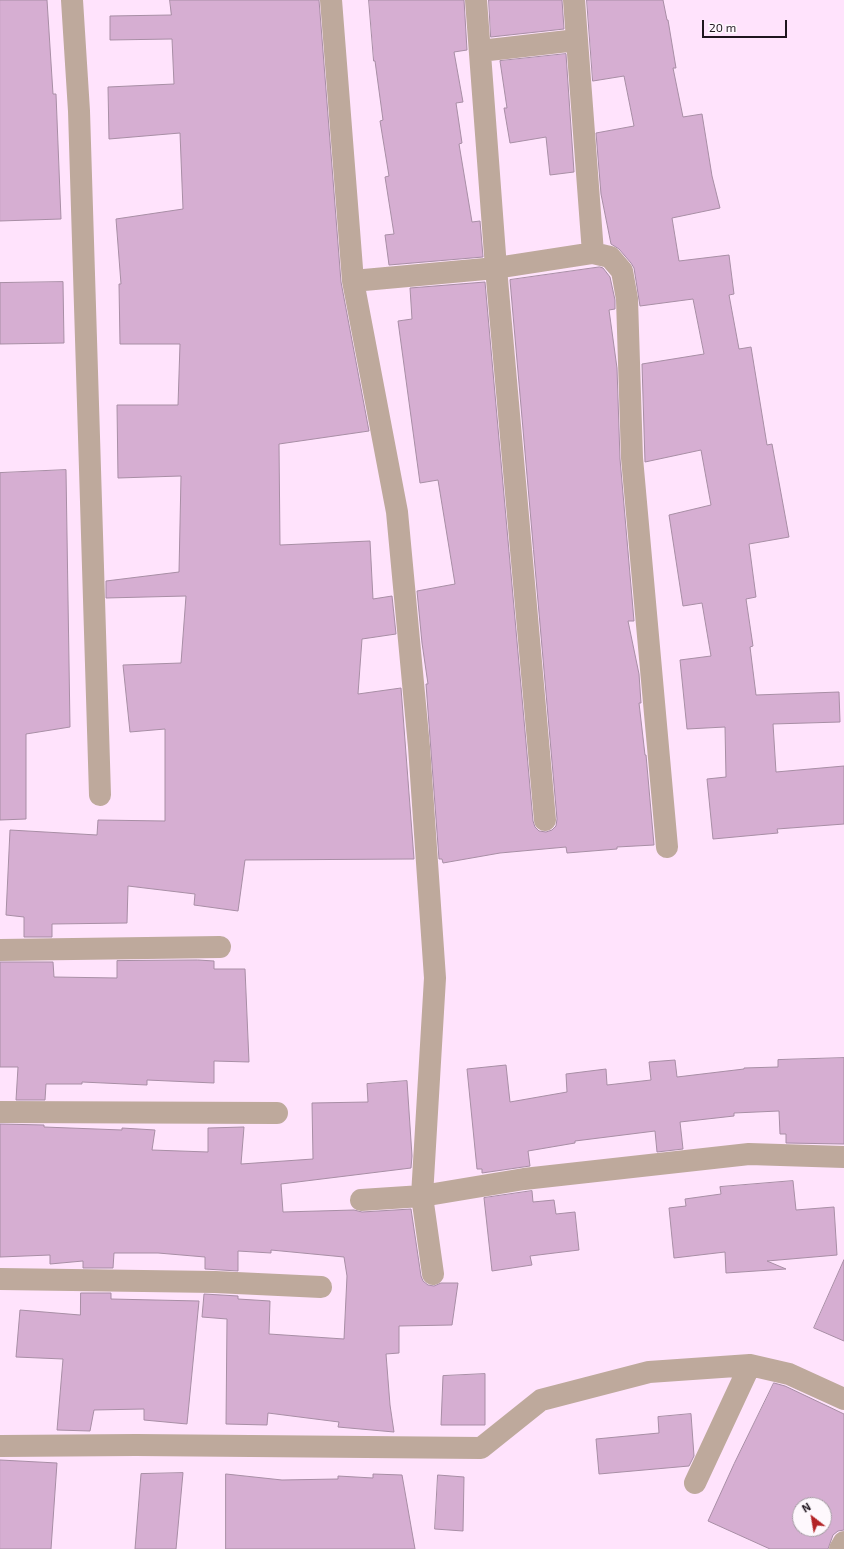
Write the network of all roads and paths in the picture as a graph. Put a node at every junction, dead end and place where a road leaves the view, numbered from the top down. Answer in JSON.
{"nodes":[{"id":1,"x":72,"y":0,"type":"edge"},
{"id":2,"x":331,"y":0,"type":"edge"},
{"id":3,"x":476,"y":0,"type":"edge"},
{"id":4,"x":574,"y":0,"type":"edge"},
{"id":5,"x":577,"y":40,"type":"junction"},
{"id":6,"x":480,"y":51,"type":"junction"},
{"id":7,"x":592,"y":253,"type":"junction"},
{"id":8,"x":496,"y":268,"type":"junction"},
{"id":9,"x":353,"y":281,"type":"junction"},
{"id":10,"x":100,"y":795,"type":"dead end"},
{"id":11,"x":545,"y":820,"type":"dead end"},
{"id":12,"x":667,"y":847,"type":"dead end"},
{"id":13,"x":220,"y":947,"type":"dead end"},
{"id":14,"x":0,"y":950,"type":"edge"},
{"id":15,"x":0,"y":1112,"type":"edge"},
{"id":16,"x":277,"y":1113,"type":"dead end"},
{"id":17,"x":844,"y":1157,"type":"edge"},
{"id":18,"x":422,"y":1196,"type":"junction"},
{"id":19,"x":361,"y":1200,"type":"dead end"},
{"id":20,"x":433,"y":1274,"type":"dead end"},
{"id":21,"x":0,"y":1280,"type":"edge"},
{"id":22,"x":321,"y":1287,"type":"dead end"},
{"id":23,"x":750,"y":1365,"type":"junction"},
{"id":24,"x":844,"y":1399,"type":"edge"},
{"id":25,"x":0,"y":1446,"type":"edge"},
{"id":26,"x":695,"y":1483,"type":"dead end"},
{"id":27,"x":844,"y":1542,"type":"edge"},
{"id":28,"x":840,"y":1549,"type":"edge"}],
"edges":[{"from":1,"to":10,"type":"street"},
{"from":2,"to":9,"type":"street"},
{"from":3,"to":6,"type":"street"},
{"from":4,"to":5,"type":"street"},
{"from":5,"to":6,"type":"street"},
{"from":5,"to":7,"type":"street"},
{"from":6,"to":8,"type":"street"},
{"from":7,"to":8,"type":"street"},
{"from":7,"to":12,"type":"street"},
{"from":8,"to":9,"type":"street"},
{"from":8,"to":11,"type":"street"},
{"from":9,"to":18,"type":"street"},
{"from":13,"to":14,"type":"street"},
{"from":15,"to":16,"type":"street"},
{"from":17,"to":18,"type":"street"},
{"from":18,"to":19,"type":"street"},
{"from":18,"to":20,"type":"street"},
{"from":21,"to":22,"type":"street"},
{"from":23,"to":24,"type":"street"},
{"from":23,"to":25,"type":"street"},
{"from":23,"to":26,"type":"street"},
{"from":27,"to":28,"type":"street"}]}
